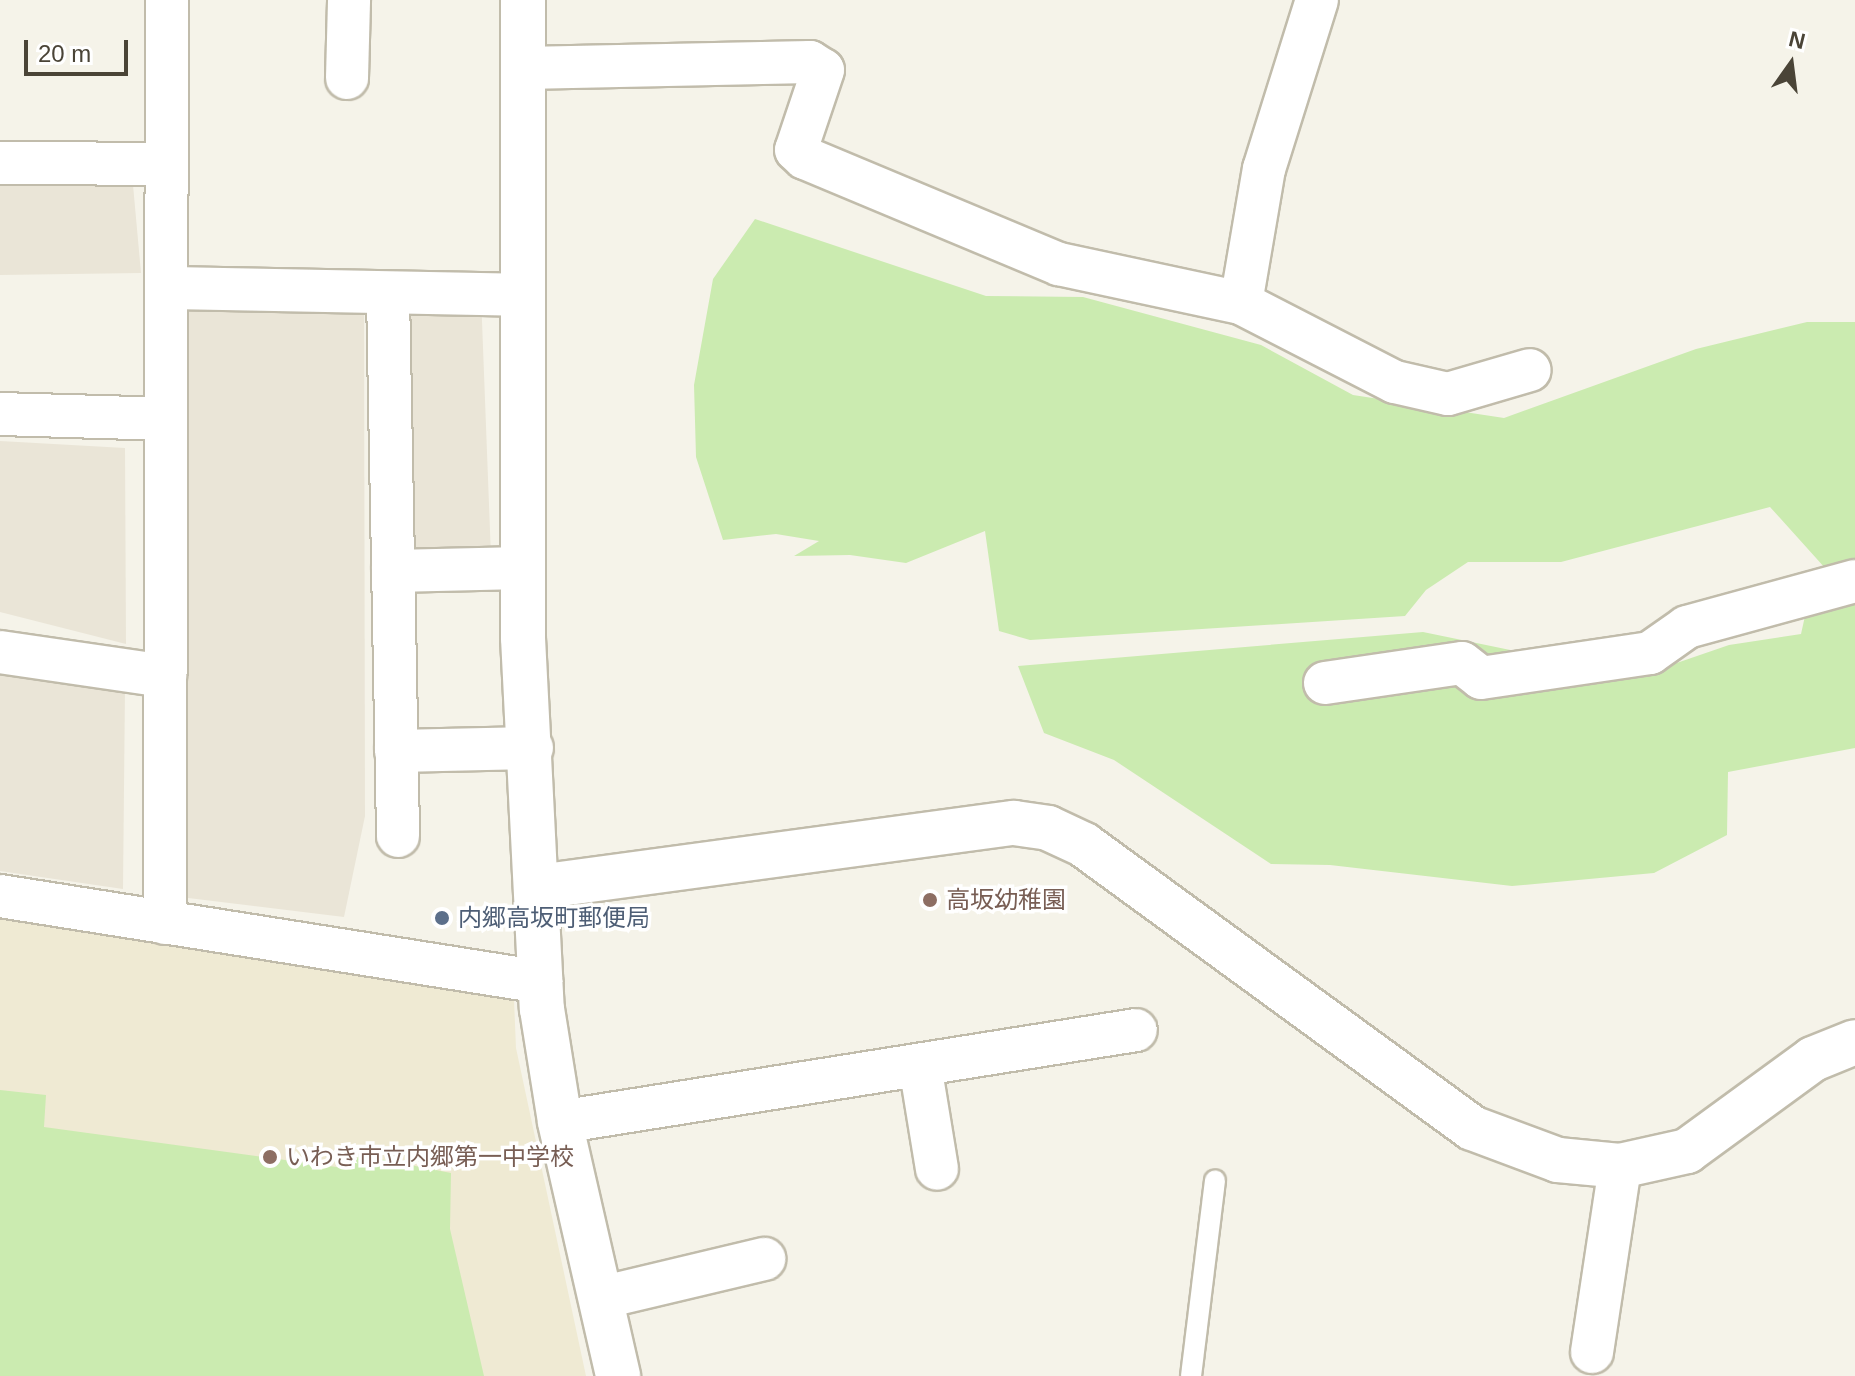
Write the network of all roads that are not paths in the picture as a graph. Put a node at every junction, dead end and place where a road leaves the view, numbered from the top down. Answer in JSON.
{"nodes":[{"id":1,"x":167,"y":0,"type":"edge"},
{"id":2,"x":349,"y":0,"type":"edge"},
{"id":3,"x":523,"y":0,"type":"edge"},
{"id":4,"x":1317,"y":0,"type":"edge"},
{"id":5,"x":524,"y":68,"type":"junction"},
{"id":6,"x":347,"y":78,"type":"dead end"},
{"id":7,"x":0,"y":163,"type":"edge"},
{"id":8,"x":167,"y":164,"type":"junction"},
{"id":9,"x":167,"y":288,"type":"junction"},
{"id":10,"x":388,"y":293,"type":"junction"},
{"id":11,"x":523,"y":295,"type":"junction"},
{"id":12,"x":1241,"y":303,"type":"junction"},
{"id":13,"x":1530,"y":370,"type":"dead end"},
{"id":14,"x":0,"y":414,"type":"edge"},
{"id":15,"x":166,"y":419,"type":"junction"},
{"id":16,"x":523,"y":568,"type":"junction"},
{"id":17,"x":393,"y":571,"type":"junction"},
{"id":18,"x":1855,"y":581,"type":"edge"},
{"id":19,"x":0,"y":652,"type":"edge"},
{"id":20,"x":165,"y":676,"type":"junction"},
{"id":21,"x":1325,"y":683,"type":"dead end"},
{"id":22,"x":532,"y":748,"type":"junction"},
{"id":23,"x":396,"y":751,"type":"junction"},
{"id":24,"x":398,"y":836,"type":"dead end"},
{"id":25,"x":538,"y":887,"type":"junction"},
{"id":26,"x":0,"y":896,"type":"edge"},
{"id":27,"x":165,"y":923,"type":"junction"},
{"id":28,"x":541,"y":982,"type":"junction"},
{"id":29,"x":1136,"y":1030,"type":"dead end"},
{"id":30,"x":1855,"y":1042,"type":"edge"},
{"id":31,"x":920,"y":1065,"type":"junction"},
{"id":32,"x":560,"y":1122,"type":"junction"},
{"id":33,"x":1620,"y":1166,"type":"junction"},
{"id":34,"x":937,"y":1169,"type":"dead end"},
{"id":35,"x":1215,"y":1180,"type":"dead end"},
{"id":36,"x":764,"y":1259,"type":"dead end"},
{"id":37,"x":600,"y":1298,"type":"junction"},
{"id":38,"x":1592,"y":1352,"type":"dead end"},
{"id":39,"x":618,"y":1376,"type":"edge"},
{"id":40,"x":1191,"y":1376,"type":"edge"}],
"edges":[{"from":1,"to":8,"type":"street"},
{"from":2,"to":6,"type":"street"},
{"from":3,"to":5,"type":"street"},
{"from":4,"to":12,"type":"street"},
{"from":5,"to":11,"type":"street"},
{"from":5,"to":12,"type":"street"},
{"from":7,"to":8,"type":"street"},
{"from":8,"to":9,"type":"street"},
{"from":9,"to":10,"type":"street"},
{"from":9,"to":15,"type":"street"},
{"from":10,"to":11,"type":"street"},
{"from":10,"to":17,"type":"street"},
{"from":11,"to":16,"type":"street"},
{"from":12,"to":13,"type":"street"},
{"from":14,"to":15,"type":"street"},
{"from":15,"to":20,"type":"street"},
{"from":16,"to":17,"type":"street"},
{"from":16,"to":22,"type":"street"},
{"from":17,"to":23,"type":"street"},
{"from":18,"to":21,"type":"street"},
{"from":19,"to":20,"type":"street"},
{"from":20,"to":27,"type":"street"},
{"from":22,"to":23,"type":"street"},
{"from":22,"to":25,"type":"street"},
{"from":23,"to":24,"type":"street"},
{"from":25,"to":28,"type":"street"},
{"from":25,"to":33,"type":"street"},
{"from":26,"to":27,"type":"street"},
{"from":27,"to":28,"type":"street"},
{"from":28,"to":32,"type":"street"},
{"from":29,"to":31,"type":"street"},
{"from":30,"to":33,"type":"street"},
{"from":31,"to":32,"type":"street"},
{"from":31,"to":34,"type":"street"},
{"from":32,"to":37,"type":"street"},
{"from":33,"to":38,"type":"street"},
{"from":35,"to":40,"type":"lane"},
{"from":36,"to":37,"type":"street"},
{"from":37,"to":39,"type":"street"}]}
